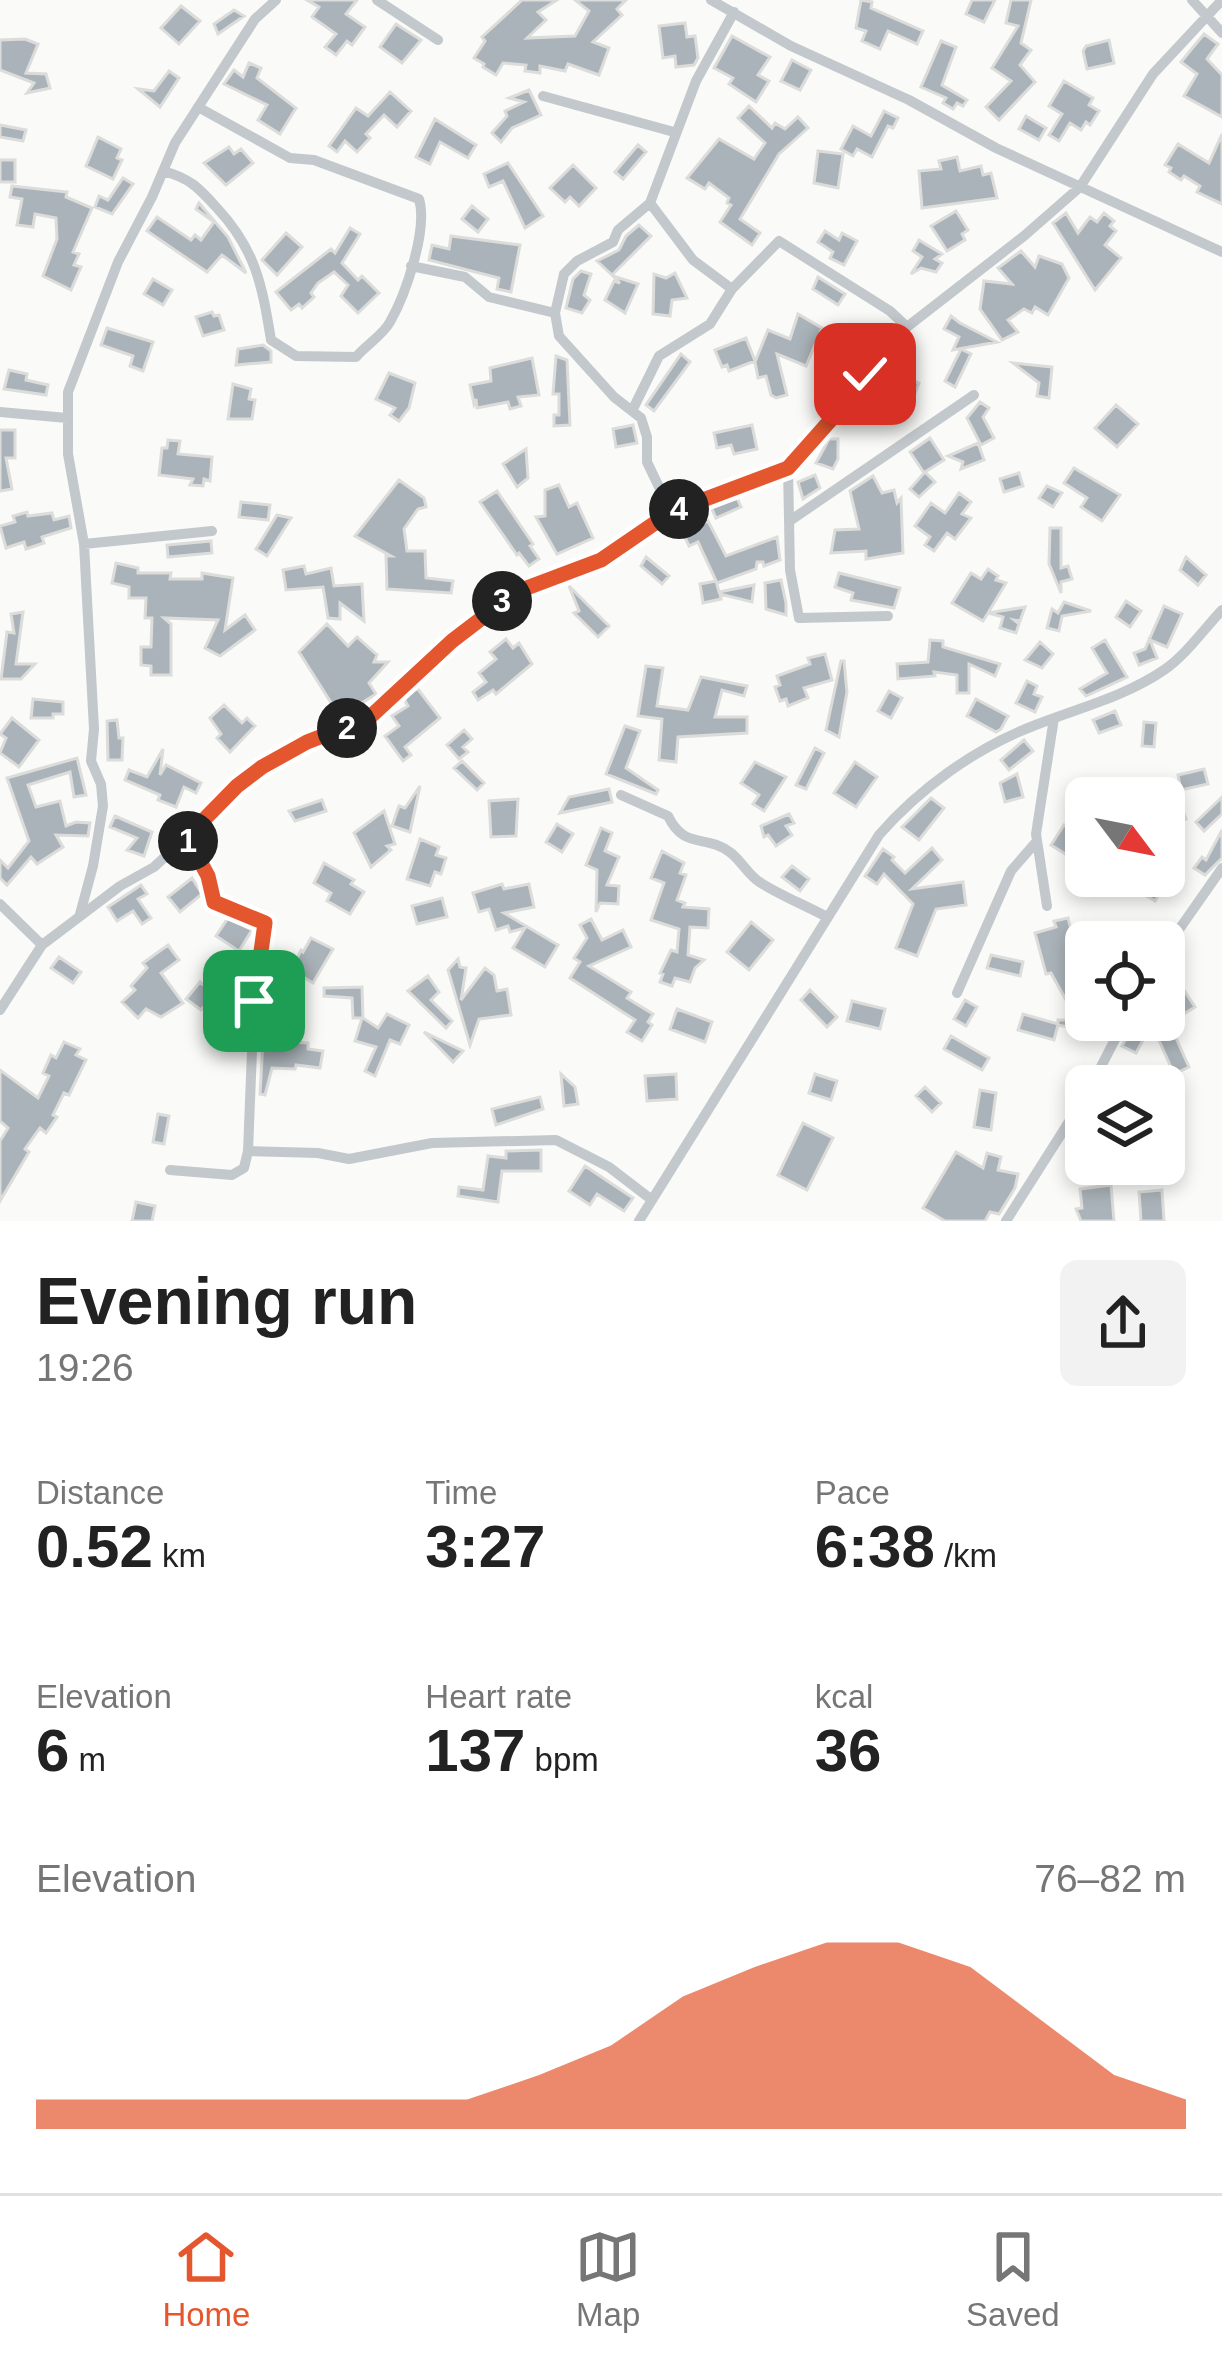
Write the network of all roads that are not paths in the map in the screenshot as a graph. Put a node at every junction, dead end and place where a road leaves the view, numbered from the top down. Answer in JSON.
{"nodes":[{"id":1,"x":276,"y":0,"type":"edge"},
{"id":2,"x":377,"y":0,"type":"edge"},
{"id":3,"x":711,"y":0,"type":"edge"},
{"id":4,"x":1192,"y":0,"type":"edge"},
{"id":5,"x":1222,"y":0,"type":"edge"},
{"id":6,"x":734,"y":12,"type":"junction"},
{"id":7,"x":1205,"y":16,"type":"junction"},
{"id":8,"x":1222,"y":33,"type":"edge"},
{"id":9,"x":438,"y":40,"type":"dead end"},
{"id":10,"x":544,"y":96,"type":"dead end"},
{"id":11,"x":198,"y":107,"type":"junction"},
{"id":12,"x":674,"y":132,"type":"junction"},
{"id":13,"x":163,"y":171,"type":"junction"},
{"id":14,"x":1080,"y":187,"type":"junction"},
{"id":15,"x":650,"y":203,"type":"junction"},
{"id":16,"x":1222,"y":252,"type":"edge"},
{"id":17,"x":411,"y":266,"type":"junction"},
{"id":18,"x":732,"y":289,"type":"junction"},
{"id":19,"x":555,"y":313,"type":"junction"},
{"id":20,"x":907,"y":327,"type":"junction"},
{"id":21,"x":974,"y":395,"type":"dead end"},
{"id":22,"x":632,"y":411,"type":"junction"},
{"id":23,"x":0,"y":412,"type":"edge"},
{"id":24,"x":67,"y":418,"type":"junction"},
{"id":25,"x":788,"y":468,"type":"junction"},
{"id":26,"x":671,"y":512,"type":"junction"},
{"id":27,"x":791,"y":520,"type":"junction"},
{"id":28,"x":212,"y":531,"type":"dead end"},
{"id":29,"x":84,"y":544,"type":"junction"},
{"id":30,"x":1222,"y":610,"type":"edge"},
{"id":31,"x":888,"y":616,"type":"dead end"},
{"id":32,"x":1054,"y":718,"type":"junction"},
{"id":33,"x":621,"y":795,"type":"dead end"},
{"id":34,"x":187,"y":837,"type":"junction"},
{"id":35,"x":1037,"y":841,"type":"junction"},
{"id":36,"x":1222,"y":868,"type":"edge"},
{"id":37,"x":0,"y":904,"type":"edge"},
{"id":38,"x":1047,"y":907,"type":"dead end"},
{"id":39,"x":80,"y":914,"type":"junction"},
{"id":40,"x":827,"y":917,"type":"junction"},
{"id":41,"x":1185,"y":921,"type":"edge"},
{"id":42,"x":42,"y":945,"type":"junction"},
{"id":43,"x":957,"y":994,"type":"dead end"},
{"id":44,"x":0,"y":1010,"type":"edge"},
{"id":45,"x":1065,"y":1128,"type":"edge"},
{"id":46,"x":248,"y":1151,"type":"junction"},
{"id":47,"x":170,"y":1170,"type":"dead end"},
{"id":48,"x":652,"y":1200,"type":"junction"},
{"id":49,"x":639,"y":1221,"type":"edge"},
{"id":50,"x":1006,"y":1221,"type":"edge"}],
"edges":[{"from":1,"to":11,"type":"street"},
{"from":2,"to":9,"type":"street"},
{"from":3,"to":6,"type":"street"},
{"from":4,"to":7,"type":"street"},
{"from":5,"to":7,"type":"street"},
{"from":6,"to":12,"type":"street"},
{"from":6,"to":14,"type":"street"},
{"from":7,"to":8,"type":"street"},
{"from":7,"to":14,"type":"street"},
{"from":10,"to":12,"type":"street"},
{"from":11,"to":13,"type":"street"},
{"from":11,"to":17,"type":"street"},
{"from":12,"to":15,"type":"street"},
{"from":13,"to":17,"type":"street"},
{"from":13,"to":24,"type":"street"},
{"from":14,"to":16,"type":"street"},
{"from":14,"to":20,"type":"street"},
{"from":15,"to":18,"type":"street"},
{"from":15,"to":19,"type":"street"},
{"from":17,"to":19,"type":"street"},
{"from":18,"to":20,"type":"street"},
{"from":18,"to":22,"type":"street"},
{"from":19,"to":22,"type":"street"},
{"from":20,"to":25,"type":"street"},
{"from":21,"to":27,"type":"street"},
{"from":22,"to":26,"type":"street"},
{"from":23,"to":24,"type":"street"},
{"from":24,"to":29,"type":"street"},
{"from":25,"to":26,"type":"street"},
{"from":25,"to":27,"type":"street"},
{"from":26,"to":34,"type":"street"},
{"from":27,"to":31,"type":"street"},
{"from":28,"to":29,"type":"street"},
{"from":29,"to":39,"type":"street"},
{"from":30,"to":32,"type":"street"},
{"from":32,"to":35,"type":"street"},
{"from":32,"to":40,"type":"street"},
{"from":33,"to":40,"type":"street"},
{"from":34,"to":39,"type":"street"},
{"from":34,"to":46,"type":"street"},
{"from":35,"to":38,"type":"street"},
{"from":35,"to":43,"type":"street"},
{"from":36,"to":41,"type":"street"},
{"from":37,"to":42,"type":"street"},
{"from":39,"to":42,"type":"street"},
{"from":40,"to":48,"type":"street"},
{"from":42,"to":44,"type":"street"},
{"from":45,"to":50,"type":"street"},
{"from":46,"to":47,"type":"street"},
{"from":46,"to":48,"type":"street"},
{"from":48,"to":49,"type":"street"}]}
